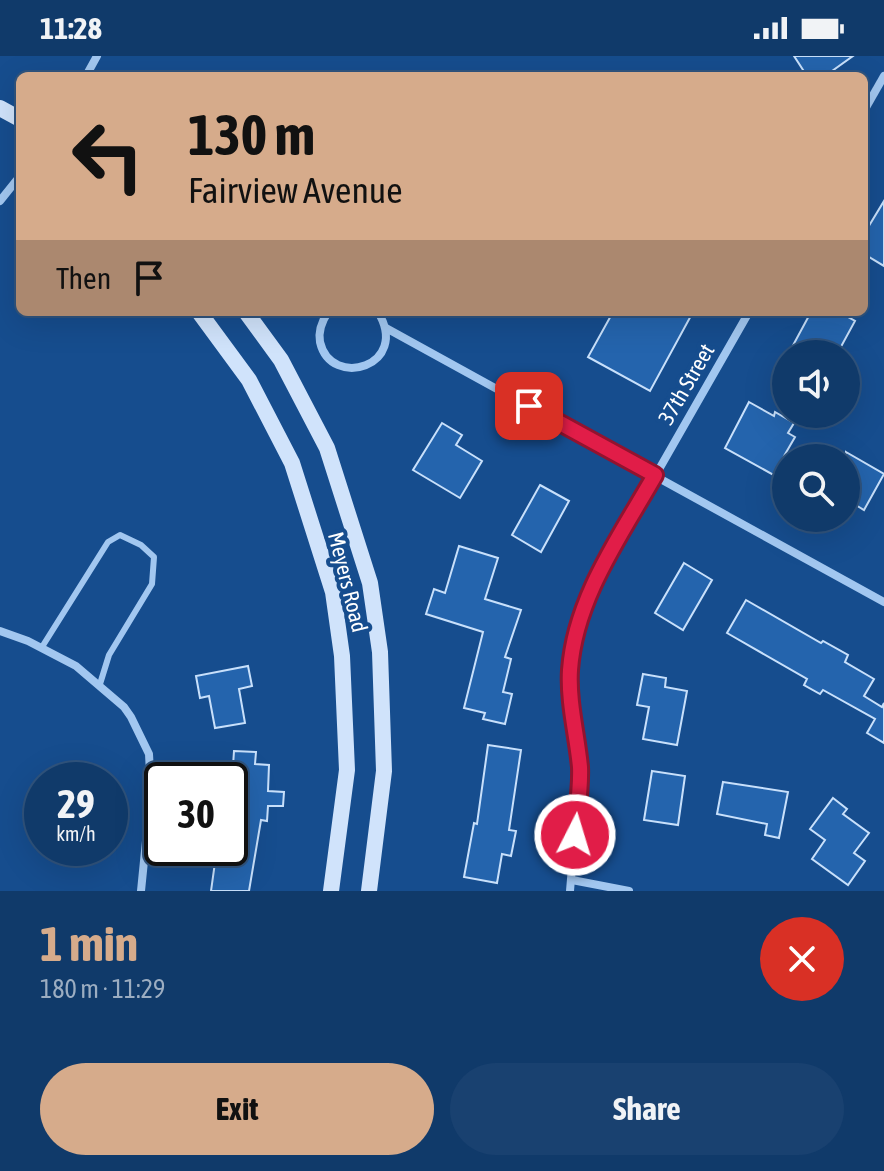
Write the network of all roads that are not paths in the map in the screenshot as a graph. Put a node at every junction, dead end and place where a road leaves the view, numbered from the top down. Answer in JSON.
{"nodes":[{"id":1,"x":884,"y":76,"type":"edge"},
{"id":2,"x":868,"y":104,"type":"edge"},
{"id":3,"x":16,"y":181,"type":"edge"},
{"id":4,"x":0,"y":201,"type":"edge"},
{"id":5,"x":202,"y":316,"type":"edge"},
{"id":6,"x":249,"y":316,"type":"edge"},
{"id":7,"x":326,"y":316,"type":"edge"},
{"id":8,"x":380,"y":316,"type":"edge"},
{"id":9,"x":747,"y":316,"type":"edge"},
{"id":10,"x":386,"y":328,"type":"junction"},
{"id":11,"x":655,"y":475,"type":"junction"},
{"id":12,"x":884,"y":602,"type":"edge"},
{"id":13,"x":0,"y":631,"type":"edge"},
{"id":14,"x":42,"y":647,"type":"junction"},
{"id":15,"x":100,"y":684,"type":"junction"},
{"id":16,"x":572,"y":880,"type":"junction"},
{"id":17,"x":141,"y":891,"type":"edge"},
{"id":18,"x":331,"y":891,"type":"edge"},
{"id":19,"x":369,"y":891,"type":"edge"},
{"id":20,"x":570,"y":891,"type":"edge"},
{"id":21,"x":629,"y":891,"type":"edge"}],
"edges":[{"from":1,"to":2,"type":"street"},
{"from":3,"to":4,"type":"street"},
{"from":5,"to":18,"type":"street","name":"Meyers Road"},
{"from":6,"to":19,"type":"street","name":"Meyers Road"},
{"from":7,"to":10,"type":"street"},
{"from":8,"to":10,"type":"street"},
{"from":9,"to":11,"type":"street","name":"37th Street"},
{"from":10,"to":11,"type":"street"},
{"from":11,"to":12,"type":"street"},
{"from":11,"to":16,"type":"street","name":"37th Street"},
{"from":13,"to":14,"type":"street"},
{"from":14,"to":15,"type":"street"},
{"from":14,"to":15,"type":"lane"},
{"from":15,"to":17,"type":"street"},
{"from":16,"to":20,"type":"street","name":"37th Street"},
{"from":16,"to":21,"type":"street"}]}
